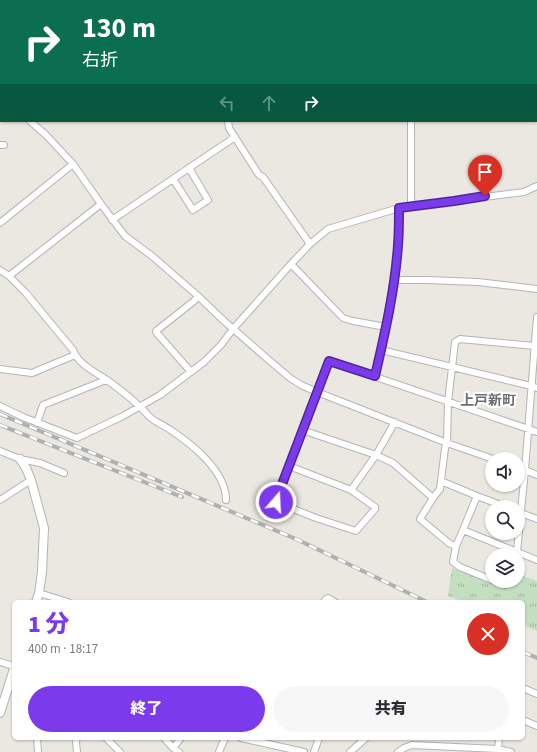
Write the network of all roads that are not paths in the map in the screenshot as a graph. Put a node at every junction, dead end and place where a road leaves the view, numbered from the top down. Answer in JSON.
{"nodes":[{"id":1,"x":31,"y":122,"type":"edge"},
{"id":2,"x":228,"y":122,"type":"edge"},
{"id":3,"x":411,"y":122,"type":"edge"},
{"id":4,"x":235,"y":137,"type":"junction"},
{"id":5,"x":73,"y":164,"type":"junction"},
{"id":6,"x":189,"y":168,"type":"junction"},
{"id":7,"x":173,"y":179,"type":"junction"},
{"id":8,"x":537,"y":186,"type":"edge"},
{"id":9,"x":101,"y":204,"type":"junction"},
{"id":10,"x":411,"y":206,"type":"junction"},
{"id":11,"x":399,"y":208,"type":"junction"},
{"id":12,"x":112,"y":220,"type":"junction"},
{"id":13,"x":0,"y":223,"type":"edge"},
{"id":14,"x":310,"y":244,"type":"junction"},
{"id":15,"x":291,"y":264,"type":"junction"},
{"id":16,"x":0,"y":270,"type":"edge"},
{"id":17,"x":9,"y":276,"type":"junction"},
{"id":18,"x":395,"y":280,"type":"junction"},
{"id":19,"x":537,"y":289,"type":"edge"},
{"id":20,"x":198,"y":296,"type":"junction"},
{"id":21,"x":537,"y":317,"type":"edge"},
{"id":22,"x":386,"y":327,"type":"junction"},
{"id":23,"x":233,"y":329,"type":"junction"},
{"id":24,"x":535,"y":346,"type":"junction"},
{"id":25,"x":381,"y":350,"type":"junction"},
{"id":26,"x":75,"y":355,"type":"junction"},
{"id":27,"x":452,"y":367,"type":"junction"},
{"id":28,"x":0,"y":369,"type":"edge"},
{"id":29,"x":191,"y":372,"type":"junction"},
{"id":30,"x":375,"y":376,"type":"junction"},
{"id":31,"x":106,"y":380,"type":"junction"},
{"id":32,"x":534,"y":387,"type":"edge"},
{"id":33,"x":317,"y":392,"type":"junction"},
{"id":34,"x":448,"y":402,"type":"junction"},
{"id":35,"x":0,"y":406,"type":"edge"},
{"id":36,"x":140,"y":406,"type":"junction"},
{"id":37,"x":395,"y":422,"type":"junction"},
{"id":38,"x":37,"y":423,"type":"junction"},
{"id":39,"x":528,"y":428,"type":"junction"},
{"id":40,"x":302,"y":430,"type":"junction"},
{"id":41,"x":537,"y":432,"type":"edge"},
{"id":42,"x":447,"y":443,"type":"junction"},
{"id":43,"x":0,"y":451,"type":"edge"},
{"id":44,"x":376,"y":455,"type":"junction"},
{"id":45,"x":485,"y":456,"type":"edge"},
{"id":46,"x":20,"y":458,"type":"junction"},
{"id":47,"x":289,"y":466,"type":"junction"},
{"id":48,"x":525,"y":470,"type":"joint"},
{"id":49,"x":64,"y":473,"type":"dead end"},
{"id":50,"x":537,"y":475,"type":"edge"},
{"id":51,"x":30,"y":480,"type":"junction"},
{"id":52,"x":441,"y":481,"type":"junction"},
{"id":53,"x":351,"y":490,"type":"junction"},
{"id":54,"x":476,"y":496,"type":"junction"},
{"id":55,"x":433,"y":498,"type":"junction"},
{"id":56,"x":0,"y":500,"type":"edge"},
{"id":57,"x":226,"y":500,"type":"dead end"},
{"id":58,"x":487,"y":500,"type":"edge"},
{"id":59,"x":525,"y":514,"type":"edge"},
{"id":60,"x":537,"y":519,"type":"edge"},
{"id":61,"x":463,"y":530,"type":"junction"},
{"id":62,"x":456,"y":546,"type":"junction"},
{"id":63,"x":504,"y":548,"type":"edge"},
{"id":64,"x":525,"y":556,"type":"edge"},
{"id":65,"x":537,"y":560,"type":"edge"},
{"id":66,"x":485,"y":577,"type":"edge"},
{"id":67,"x":39,"y":593,"type":"junction"},
{"id":68,"x":37,"y":600,"type":"edge"},
{"id":69,"x":62,"y":600,"type":"edge"},
{"id":70,"x":0,"y":662,"type":"edge"},
{"id":71,"x":12,"y":667,"type":"edge"},
{"id":72,"x":12,"y":674,"type":"edge"},
{"id":73,"x":525,"y":689,"type":"edge"},
{"id":74,"x":537,"y":694,"type":"edge"},
{"id":75,"x":0,"y":713,"type":"edge"},
{"id":76,"x":525,"y":721,"type":"edge"},
{"id":77,"x":537,"y":726,"type":"edge"},
{"id":78,"x":38,"y":740,"type":"edge"},
{"id":79,"x":76,"y":740,"type":"edge"},
{"id":80,"x":108,"y":740,"type":"edge"},
{"id":81,"x":166,"y":740,"type":"edge"},
{"id":82,"x":179,"y":740,"type":"edge"},
{"id":83,"x":224,"y":740,"type":"edge"},
{"id":84,"x":250,"y":740,"type":"edge"},
{"id":85,"x":318,"y":740,"type":"edge"},
{"id":86,"x":364,"y":740,"type":"edge"},
{"id":87,"x":412,"y":740,"type":"edge"},
{"id":88,"x":499,"y":740,"type":"edge"},
{"id":89,"x":412,"y":745,"type":"junction"},
{"id":90,"x":173,"y":748,"type":"junction"},
{"id":91,"x":441,"y":749,"type":"edge"},
{"id":92,"x":498,"y":749,"type":"junction"},
{"id":93,"x":38,"y":752,"type":"edge"},
{"id":94,"x":77,"y":752,"type":"edge"},
{"id":95,"x":120,"y":752,"type":"edge"},
{"id":96,"x":179,"y":752,"type":"edge"},
{"id":97,"x":219,"y":752,"type":"edge"},
{"id":98,"x":304,"y":752,"type":"edge"},
{"id":99,"x":314,"y":752,"type":"edge"},
{"id":100,"x":350,"y":752,"type":"edge"},
{"id":101,"x":398,"y":752,"type":"edge"},
{"id":102,"x":511,"y":752,"type":"edge"}],
"edges":[{"from":1,"to":5,"type":"street"},
{"from":2,"to":4,"type":"street"},
{"from":3,"to":10,"type":"street"},
{"from":4,"to":6,"type":"street"},
{"from":4,"to":14,"type":"street"},
{"from":5,"to":9,"type":"street"},
{"from":5,"to":13,"type":"street"},
{"from":6,"to":7,"type":"street"},
{"from":6,"to":7,"type":"street"},
{"from":7,"to":12,"type":"street"},
{"from":8,"to":10,"type":"street"},
{"from":9,"to":12,"type":"street"},
{"from":9,"to":17,"type":"street"},
{"from":10,"to":11,"type":"street"},
{"from":11,"to":14,"type":"street"},
{"from":11,"to":18,"type":"street"},
{"from":12,"to":20,"type":"street"},
{"from":14,"to":15,"type":"street"},
{"from":15,"to":22,"type":"street"},
{"from":15,"to":23,"type":"street"},
{"from":16,"to":17,"type":"street"},
{"from":17,"to":26,"type":"street"},
{"from":18,"to":19,"type":"street"},
{"from":18,"to":22,"type":"street"},
{"from":20,"to":23,"type":"street"},
{"from":20,"to":29,"type":"street"},
{"from":21,"to":24,"type":"street"},
{"from":22,"to":25,"type":"street"},
{"from":23,"to":29,"type":"street"},
{"from":23,"to":33,"type":"street"},
{"from":24,"to":27,"type":"street"},
{"from":24,"to":32,"type":"street"},
{"from":25,"to":27,"type":"street"},
{"from":25,"to":30,"type":"street"},
{"from":26,"to":28,"type":"street"},
{"from":26,"to":31,"type":"street"},
{"from":27,"to":32,"type":"street"},
{"from":27,"to":34,"type":"street"},
{"from":29,"to":36,"type":"street"},
{"from":30,"to":33,"type":"street"},
{"from":30,"to":34,"type":"street"},
{"from":31,"to":36,"type":"street"},
{"from":31,"to":38,"type":"street"},
{"from":32,"to":39,"type":"street"},
{"from":33,"to":37,"type":"street"},
{"from":33,"to":40,"type":"street"},
{"from":34,"to":39,"type":"street"},
{"from":34,"to":42,"type":"street"},
{"from":35,"to":38,"type":"street"},
{"from":36,"to":38,"type":"street"},
{"from":36,"to":57,"type":"street"},
{"from":37,"to":42,"type":"street"},
{"from":37,"to":44,"type":"street"},
{"from":39,"to":41,"type":"street"},
{"from":39,"to":48,"type":"street"},
{"from":40,"to":44,"type":"street"},
{"from":40,"to":47,"type":"street"},
{"from":42,"to":45,"type":"street"},
{"from":42,"to":52,"type":"street"},
{"from":43,"to":46,"type":"street"},
{"from":44,"to":53,"type":"street"},
{"from":44,"to":55,"type":"street"},
{"from":46,"to":49,"type":"street"},
{"from":46,"to":51,"type":"street"},
{"from":47,"to":53,"type":"street"},
{"from":47,"to":53,"type":"street"},
{"from":48,"to":50,"type":"street"},
{"from":51,"to":56,"type":"street"},
{"from":51,"to":67,"type":"street"},
{"from":52,"to":54,"type":"street"},
{"from":52,"to":55,"type":"street"},
{"from":54,"to":58,"type":"street"},
{"from":54,"to":61,"type":"street"},
{"from":55,"to":62,"type":"street"},
{"from":59,"to":60,"type":"street"},
{"from":61,"to":62,"type":"street"},
{"from":61,"to":63,"type":"street"},
{"from":62,"to":66,"type":"street"},
{"from":64,"to":65,"type":"street"},
{"from":67,"to":68,"type":"street"},
{"from":67,"to":69,"type":"street"},
{"from":70,"to":71,"type":"street"},
{"from":72,"to":75,"type":"street"},
{"from":73,"to":74,"type":"street"},
{"from":76,"to":77,"type":"street"},
{"from":78,"to":93,"type":"street"},
{"from":79,"to":94,"type":"street"},
{"from":80,"to":95,"type":"street"},
{"from":81,"to":90,"type":"street"},
{"from":82,"to":90,"type":"street"},
{"from":83,"to":97,"type":"street"},
{"from":84,"to":98,"type":"street"},
{"from":85,"to":99,"type":"street"},
{"from":86,"to":100,"type":"street"},
{"from":87,"to":89,"type":"street"},
{"from":88,"to":92,"type":"street"},
{"from":89,"to":91,"type":"street"},
{"from":89,"to":101,"type":"street"},
{"from":90,"to":96,"type":"street"},
{"from":91,"to":92,"type":"street"},
{"from":92,"to":102,"type":"street"}]}
